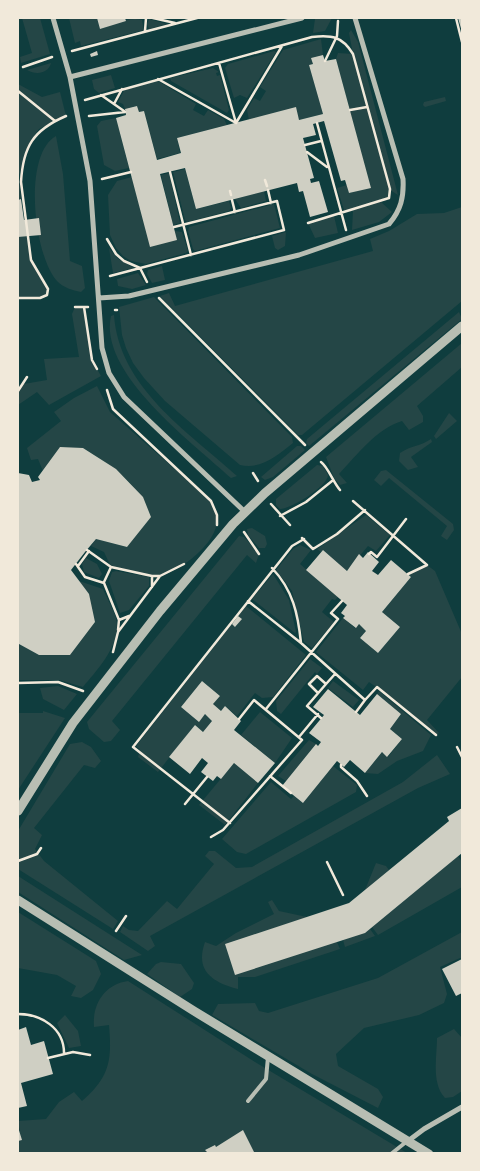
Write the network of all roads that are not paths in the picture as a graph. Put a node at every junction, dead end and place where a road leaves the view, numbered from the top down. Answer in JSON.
{"nodes":[{"id":1,"x":53,"y":18,"type":"edge"},
{"id":2,"x":302,"y":18,"type":"edge"},
{"id":3,"x":355,"y":18,"type":"edge"},
{"id":4,"x":70,"y":77,"type":"junction"},
{"id":5,"x":99,"y":298,"type":"junction"},
{"id":6,"x":462,"y":326,"type":"edge"},
{"id":7,"x":245,"y":512,"type":"junction"},
{"id":8,"x":18,"y":811,"type":"edge"},
{"id":9,"x":18,"y":900,"type":"edge"},
{"id":10,"x":268,"y":1056,"type":"junction"},
{"id":11,"x":248,"y":1101,"type":"dead end"},
{"id":12,"x":462,"y":1106,"type":"edge"},
{"id":13,"x":408,"y":1141,"type":"junction"},
{"id":14,"x":391,"y":1154,"type":"edge"},
{"id":15,"x":429,"y":1154,"type":"edge"}],
"edges":[{"from":1,"to":4,"type":"street"},
{"from":2,"to":4,"type":"street"},
{"from":3,"to":5,"type":"street"},
{"from":4,"to":5,"type":"street"},
{"from":5,"to":7,"type":"street"},
{"from":6,"to":7,"type":"street"},
{"from":7,"to":8,"type":"street"},
{"from":9,"to":10,"type":"street"},
{"from":10,"to":11,"type":"lane"},
{"from":10,"to":13,"type":"street"},
{"from":12,"to":13,"type":"street"},
{"from":13,"to":14,"type":"lane"},
{"from":13,"to":15,"type":"street"}]}
